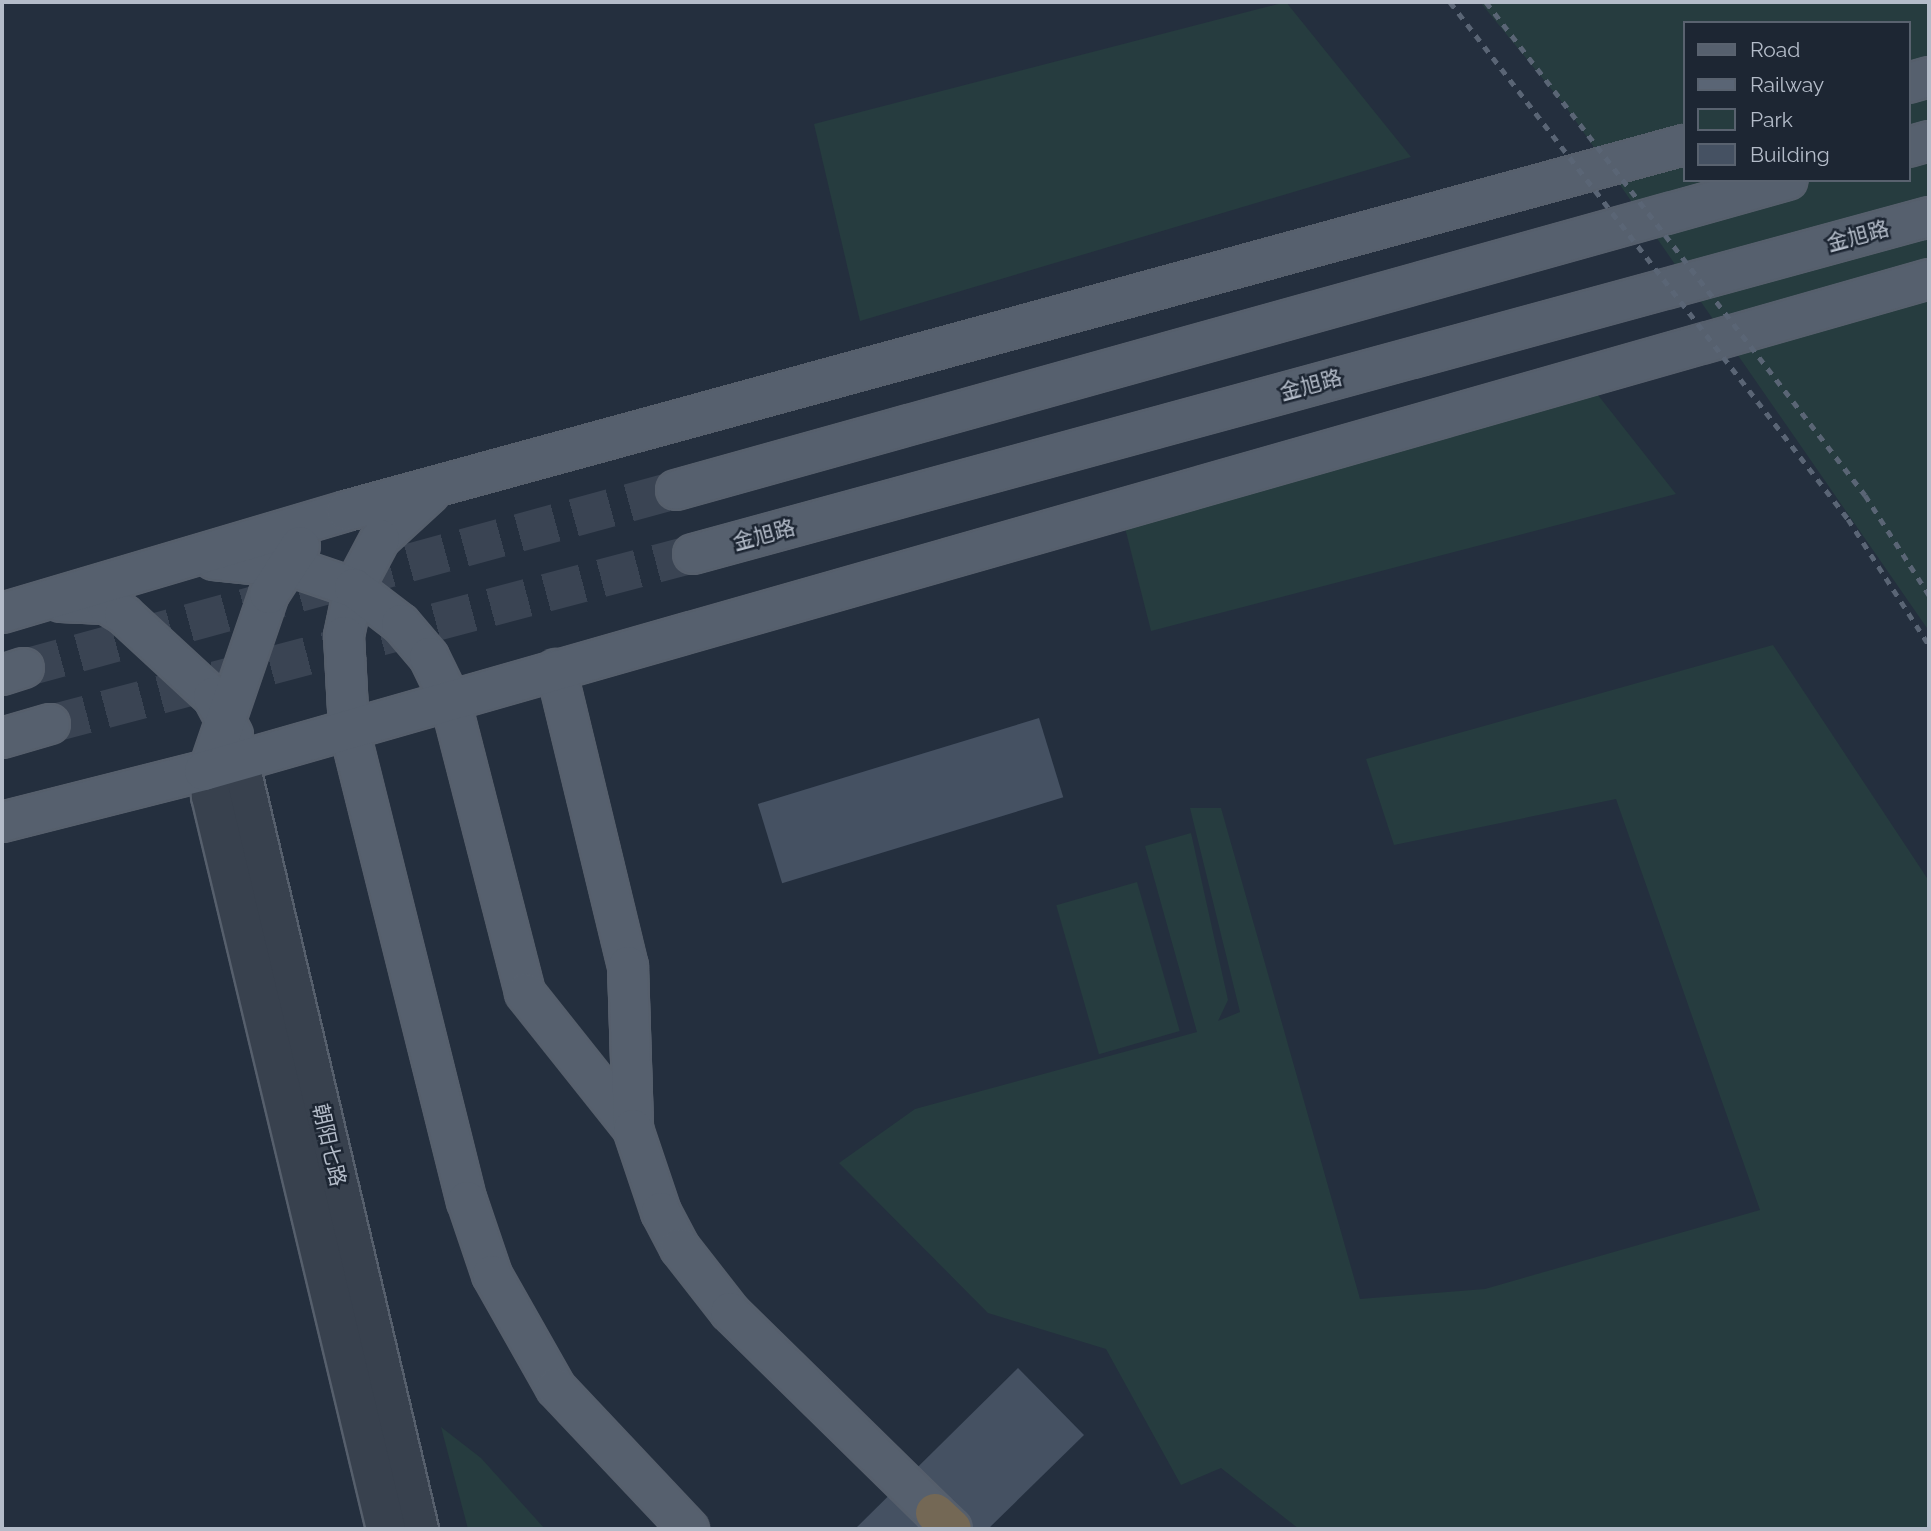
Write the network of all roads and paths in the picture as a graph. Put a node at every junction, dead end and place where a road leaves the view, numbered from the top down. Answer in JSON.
{"nodes":[{"id":1,"x":1929,"y":77,"type":"edge"},
{"id":2,"x":1910,"y":82,"type":"edge"},
{"id":3,"x":1929,"y":141,"type":"edge"},
{"id":4,"x":1682,"y":146,"type":"edge"},
{"id":5,"x":1910,"y":146,"type":"edge"},
{"id":6,"x":1781,"y":182,"type":"edge"},
{"id":7,"x":1929,"y":216,"type":"edge"},
{"id":8,"x":1929,"y":279,"type":"edge"},
{"id":9,"x":450,"y":482,"type":"junction"},
{"id":10,"x":676,"y":490,"type":"tunnel mouth"},
{"id":11,"x":346,"y":511,"type":"junction"},
{"id":12,"x":693,"y":554,"type":"tunnel mouth"},
{"id":13,"x":174,"y":562,"type":"junction"},
{"id":14,"x":284,"y":566,"type":"junction"},
{"id":15,"x":354,"y":587,"type":"junction"},
{"id":16,"x":12,"y":610,"type":"edge"},
{"id":17,"x":556,"y":669,"type":"junction"},
{"id":18,"x":450,"y":700,"type":"junction"},
{"id":19,"x":226,"y":719,"type":"junction"},
{"id":20,"x":51,"y":724,"type":"tunnel mouth"},
{"id":21,"x":349,"y":729,"type":"junction"},
{"id":22,"x":2,"y":738,"type":"edge"},
{"id":23,"x":224,"y":765,"type":"junction"},
{"id":24,"x":2,"y":822,"type":"edge"},
{"id":25,"x":633,"y":1129,"type":"junction"},
{"id":26,"x":943,"y":1521,"type":"edge"},
{"id":27,"x":386,"y":1529,"type":"edge"},
{"id":28,"x":419,"y":1529,"type":"edge"},
{"id":29,"x":689,"y":1529,"type":"edge"}],
"edges":[{"from":1,"to":2,"type":"main road"},
{"from":3,"to":5,"type":"main road"},
{"from":4,"to":9,"type":"main road"},
{"from":6,"to":10,"type":"main road"},
{"from":7,"to":12,"type":"main road","name":"金旭路"},
{"from":8,"to":17,"type":"main road"},
{"from":9,"to":11,"type":"main road"},
{"from":9,"to":15,"type":"main road"},
{"from":11,"to":13,"type":"main road"},
{"from":11,"to":14,"type":"main road"},
{"from":13,"to":14,"type":"main road"},
{"from":13,"to":16,"type":"main road"},
{"from":14,"to":15,"type":"main road"},
{"from":14,"to":19,"type":"main road"},
{"from":15,"to":18,"type":"main road"},
{"from":15,"to":21,"type":"main road"},
{"from":16,"to":19,"type":"main road"},
{"from":17,"to":18,"type":"main road"},
{"from":17,"to":25,"type":"main road"},
{"from":18,"to":21,"type":"main road"},
{"from":18,"to":25,"type":"main road"},
{"from":19,"to":23,"type":"main road"},
{"from":20,"to":22,"type":"main road"},
{"from":21,"to":23,"type":"main road"},
{"from":21,"to":29,"type":"main road"},
{"from":23,"to":24,"type":"main road"},
{"from":23,"to":27,"type":"street","name":"朝阳七路"},
{"from":23,"to":28,"type":"street","name":"朝阳七路"},
{"from":25,"to":26,"type":"main road"}]}
